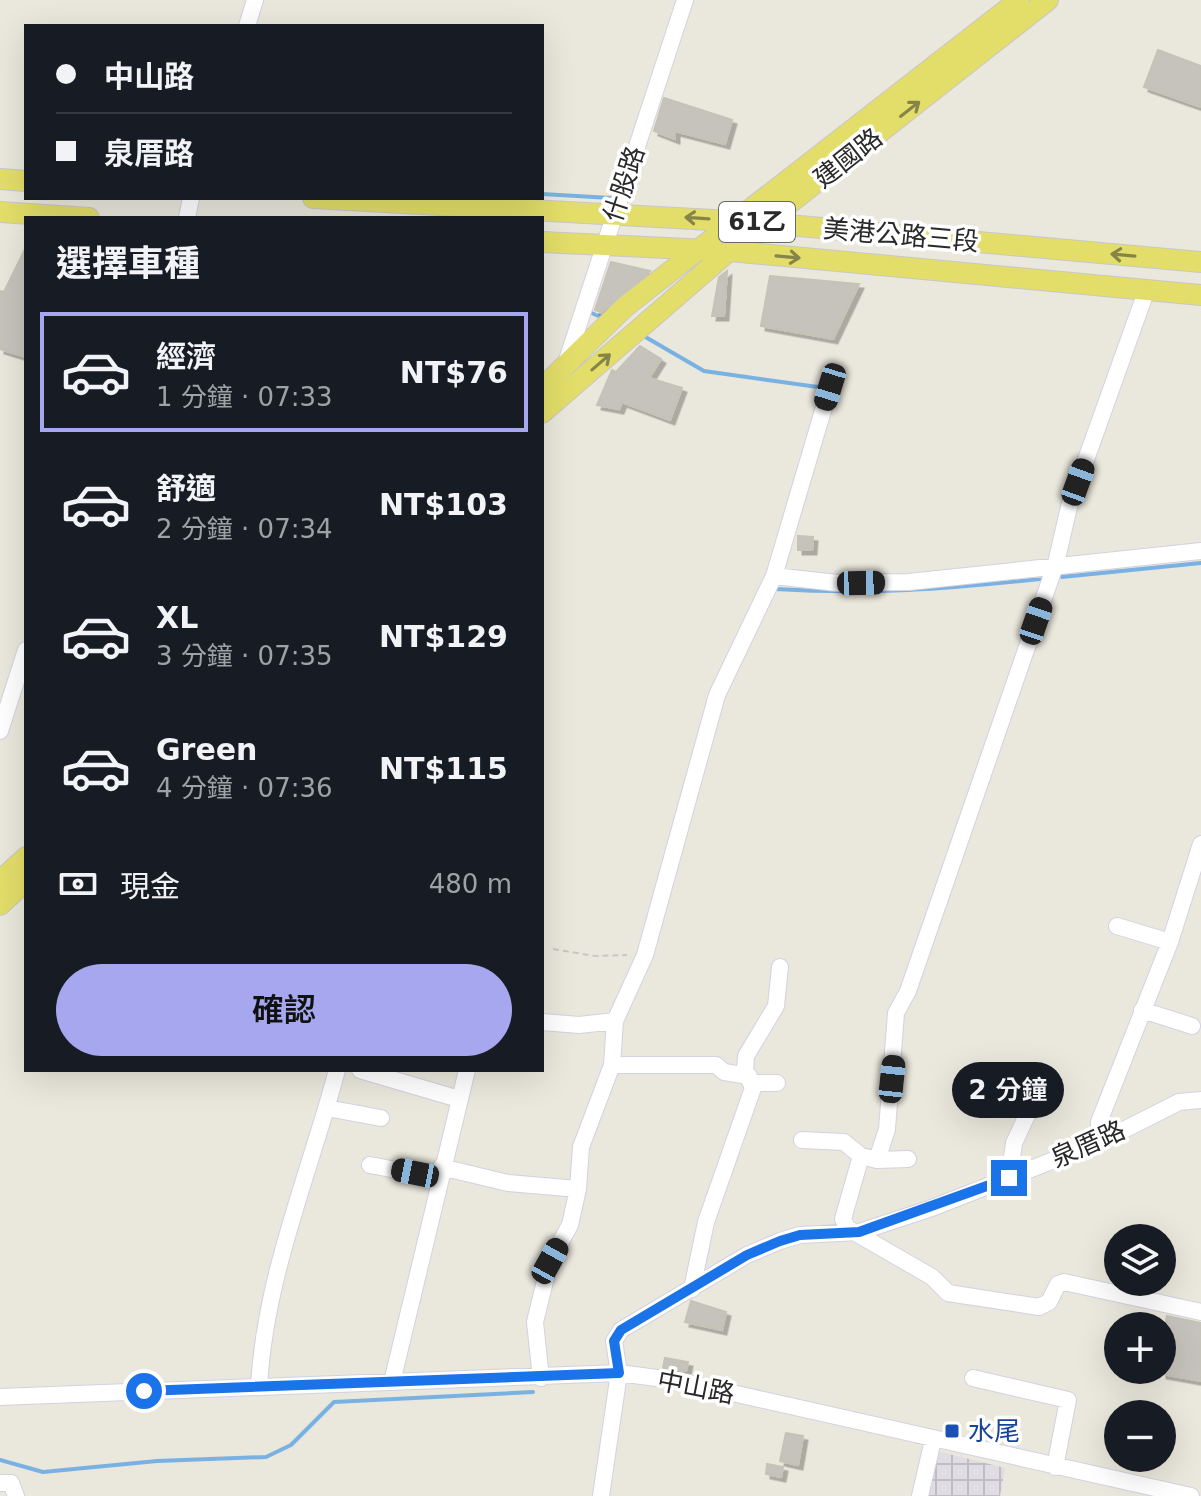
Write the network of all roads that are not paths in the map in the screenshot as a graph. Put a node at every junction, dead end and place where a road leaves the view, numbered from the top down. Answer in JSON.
{"nodes":[{"id":1,"x":255,"y":0,"type":"edge"},
{"id":2,"x":685,"y":0,"type":"edge"},
{"id":3,"x":1019,"y":0,"type":"edge"},
{"id":4,"x":1048,"y":0,"type":"edge"},
{"id":5,"x":248,"y":24,"type":"edge"},
{"id":6,"x":0,"y":179,"type":"edge"},
{"id":7,"x":24,"y":181,"type":"edge"},
{"id":8,"x":353,"y":200,"type":"edge"},
{"id":9,"x":0,"y":212,"type":"edge"},
{"id":10,"x":613,"y":213,"type":"junction"},
{"id":11,"x":59,"y":216,"type":"edge"},
{"id":12,"x":736,"y":221,"type":"junction"},
{"id":13,"x":766,"y":223,"type":"junction"},
{"id":14,"x":544,"y":242,"type":"edge"},
{"id":15,"x":605,"y":246,"type":"junction"},
{"id":16,"x":699,"y":250,"type":"junction"},
{"id":17,"x":729,"y":251,"type":"junction"},
{"id":18,"x":1201,"y":262,"type":"edge"},
{"id":19,"x":1147,"y":289,"type":"junction"},
{"id":20,"x":1201,"y":295,"type":"edge"},
{"id":21,"x":564,"y":369,"type":"junction"},
{"id":22,"x":830,"y":387,"type":"dead end"},
{"id":23,"x":546,"y":401,"type":"edge"},
{"id":24,"x":1201,"y":551,"type":"edge"},
{"id":25,"x":1056,"y":563,"type":"junction"},
{"id":26,"x":774,"y":576,"type":"junction"},
{"id":27,"x":24,"y":656,"type":"edge"},
{"id":28,"x":0,"y":731,"type":"edge"},
{"id":29,"x":1201,"y":844,"type":"edge"},
{"id":30,"x":24,"y":859,"type":"edge"},
{"id":31,"x":0,"y":881,"type":"edge"},
{"id":32,"x":24,"y":883,"type":"edge"},
{"id":33,"x":0,"y":905,"type":"edge"},
{"id":34,"x":1117,"y":926,"type":"dead end"},
{"id":35,"x":1170,"y":942,"type":"junction"},
{"id":36,"x":780,"y":967,"type":"dead end"},
{"id":37,"x":1142,"y":1010,"type":"junction"},
{"id":38,"x":615,"y":1021,"type":"junction"},
{"id":39,"x":544,"y":1022,"type":"edge"},
{"id":40,"x":1192,"y":1026,"type":"dead end"},
{"id":41,"x":612,"y":1065,"type":"junction"},
{"id":42,"x":336,"y":1072,"type":"edge"},
{"id":43,"x":367,"y":1072,"type":"edge"},
{"id":44,"x":466,"y":1072,"type":"edge"},
{"id":45,"x":750,"y":1080,"type":"junction"},
{"id":46,"x":777,"y":1083,"type":"dead end"},
{"id":47,"x":1042,"y":1083,"type":"dead end"},
{"id":48,"x":459,"y":1099,"type":"junction"},
{"id":49,"x":1201,"y":1100,"type":"edge"},
{"id":50,"x":327,"y":1108,"type":"junction"},
{"id":51,"x":381,"y":1118,"type":"dead end"},
{"id":52,"x":802,"y":1140,"type":"dead end"},
{"id":53,"x":1100,"y":1142,"type":"junction"},
{"id":54,"x":869,"y":1158,"type":"junction"},
{"id":55,"x":908,"y":1159,"type":"dead end"},
{"id":56,"x":370,"y":1165,"type":"dead end"},
{"id":57,"x":439,"y":1172,"type":"junction"},
{"id":58,"x":1009,"y":1178,"type":"junction"},
{"id":59,"x":578,"y":1189,"type":"junction"},
{"id":60,"x":859,"y":1232,"type":"junction"},
{"id":61,"x":692,"y":1289,"type":"junction"},
{"id":62,"x":1201,"y":1312,"type":"edge"},
{"id":63,"x":619,"y":1373,"type":"junction"},
{"id":64,"x":541,"y":1378,"type":"junction"},
{"id":65,"x":973,"y":1378,"type":"dead end"},
{"id":66,"x":392,"y":1382,"type":"junction"},
{"id":67,"x":259,"y":1386,"type":"junction"},
{"id":68,"x":0,"y":1397,"type":"edge"},
{"id":69,"x":933,"y":1440,"type":"junction"},
{"id":70,"x":1055,"y":1467,"type":"junction"},
{"id":71,"x":0,"y":1483,"type":"edge"},
{"id":72,"x":16,"y":1496,"type":"edge"},
{"id":73,"x":601,"y":1496,"type":"edge"},
{"id":74,"x":920,"y":1496,"type":"edge"},
{"id":75,"x":1191,"y":1496,"type":"edge"}],
"edges":[{"from":1,"to":5,"type":"street"},
{"from":2,"to":10,"type":"street","name":"什股路"},
{"from":3,"to":12,"type":"main road","name":"建國路"},
{"from":13,"to":4,"type":"main road","name":"建國路","one_way":true},
{"from":6,"to":7,"type":"main road"},
{"from":8,"to":10,"type":"main road","name":"美港公路三段","number":"61乙"},
{"from":9,"to":11,"type":"main road"},
{"from":12,"to":10,"type":"main road","name":"美港公路三段","number":"61乙","one_way":true},
{"from":10,"to":15,"type":"street","name":"什股路"},
{"from":12,"to":13,"type":"main road","name":"美港公路三段","number":"61乙"},
{"from":12,"to":16,"type":"main road","name":"建國路"},
{"from":13,"to":17,"type":"main road","name":"建國路"},
{"from":18,"to":13,"type":"main road","name":"美港公路三段","number":"61乙","one_way":true},
{"from":14,"to":15,"type":"main road","name":"美港公路三段","number":"61乙"},
{"from":15,"to":16,"type":"main road","name":"美港公路三段","number":"61乙"},
{"from":15,"to":21,"type":"street","name":"什股路"},
{"from":16,"to":17,"type":"main road","name":"美港公路三段","number":"61乙"},
{"from":16,"to":21,"type":"main road","name":"建國路"},
{"from":17,"to":19,"type":"main road","name":"美港公路三段","number":"61乙","one_way":true},
{"from":23,"to":17,"type":"main road","name":"建國路","one_way":true},
{"from":19,"to":20,"type":"main road","name":"美港公路三段","number":"61乙"},
{"from":19,"to":25,"type":"street"},
{"from":21,"to":23,"type":"main road","name":"建國路"},
{"from":22,"to":26,"type":"street"},
{"from":24,"to":25,"type":"street"},
{"from":25,"to":26,"type":"street"},
{"from":25,"to":54,"type":"street"},
{"from":26,"to":38,"type":"street"},
{"from":27,"to":28,"type":"street"},
{"from":29,"to":35,"type":"street"},
{"from":30,"to":31,"type":"main road"},
{"from":32,"to":33,"type":"main road"},
{"from":34,"to":35,"type":"street"},
{"from":35,"to":37,"type":"street"},
{"from":36,"to":45,"type":"street"},
{"from":37,"to":40,"type":"street"},
{"from":37,"to":53,"type":"street"},
{"from":38,"to":39,"type":"street"},
{"from":38,"to":41,"type":"street"},
{"from":41,"to":45,"type":"street"},
{"from":41,"to":59,"type":"street"},
{"from":42,"to":50,"type":"street"},
{"from":43,"to":48,"type":"street"},
{"from":44,"to":48,"type":"street"},
{"from":45,"to":46,"type":"street"},
{"from":45,"to":61,"type":"street"},
{"from":47,"to":58,"type":"street"},
{"from":48,"to":57,"type":"street"},
{"from":49,"to":53,"type":"street","name":"泉厝路"},
{"from":50,"to":51,"type":"street"},
{"from":50,"to":67,"type":"street"},
{"from":52,"to":54,"type":"street"},
{"from":53,"to":58,"type":"street","name":"泉厝路"},
{"from":54,"to":55,"type":"street"},
{"from":54,"to":60,"type":"street"},
{"from":56,"to":57,"type":"street"},
{"from":57,"to":59,"type":"street"},
{"from":57,"to":66,"type":"street"},
{"from":58,"to":60,"type":"street","name":"泉厝路"},
{"from":59,"to":64,"type":"street"},
{"from":60,"to":61,"type":"street","name":"泉厝路"},
{"from":60,"to":62,"type":"street"},
{"from":61,"to":63,"type":"street","name":"泉厝路"},
{"from":63,"to":64,"type":"street","name":"中山路"},
{"from":63,"to":69,"type":"street","name":"中山路"},
{"from":63,"to":73,"type":"street","name":"泉厝路"},
{"from":64,"to":66,"type":"street","name":"中山路"},
{"from":65,"to":70,"type":"street"},
{"from":66,"to":67,"type":"street","name":"中山路"},
{"from":67,"to":68,"type":"street","name":"中山路"},
{"from":69,"to":70,"type":"street","name":"中山路"},
{"from":69,"to":74,"type":"street"},
{"from":70,"to":75,"type":"street","name":"中山路"},
{"from":71,"to":72,"type":"street"}]}
